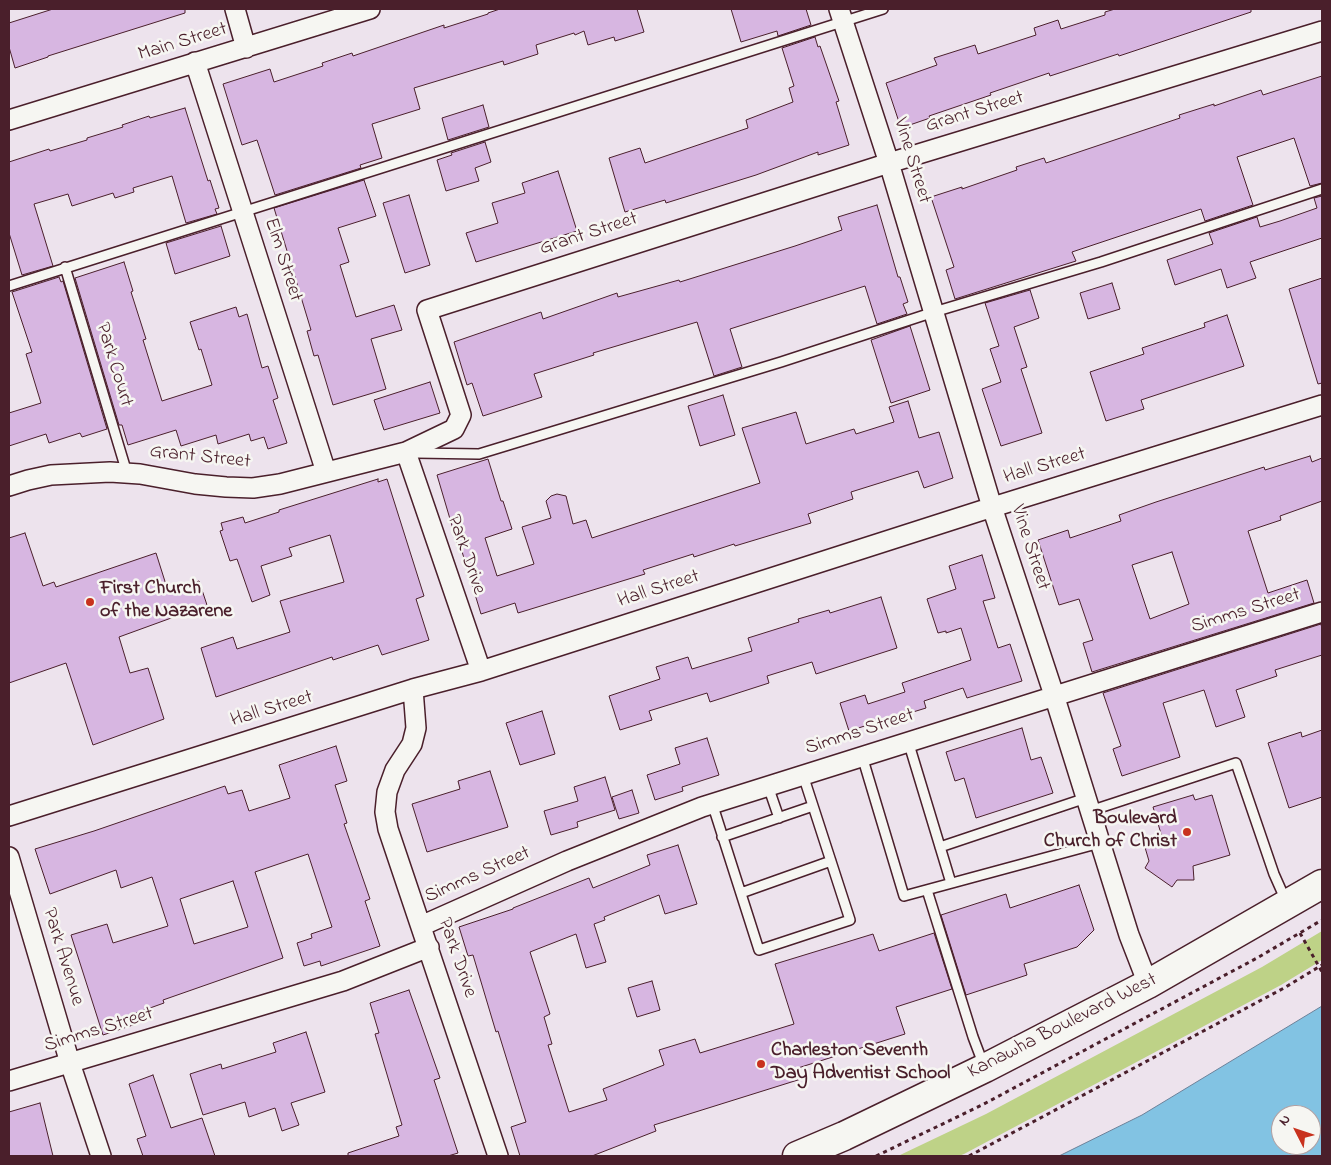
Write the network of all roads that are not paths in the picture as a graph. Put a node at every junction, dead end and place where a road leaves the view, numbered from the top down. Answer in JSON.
{"nodes":[{"id":1,"x":235,"y":9,"type":"edge"},
{"id":2,"x":370,"y":9,"type":"edge"},
{"id":3,"x":883,"y":9,"type":"edge"},
{"id":4,"x":841,"y":15,"type":"edge"},
{"id":5,"x":1322,"y":31,"type":"edge"},
{"id":6,"x":246,"y":48,"type":"junction"},
{"id":7,"x":195,"y":62,"type":"junction"},
{"id":8,"x":9,"y":120,"type":"edge"},
{"id":9,"x":889,"y":163,"type":"junction"},
{"id":10,"x":1322,"y":189,"type":"edge"},
{"id":11,"x":243,"y":211,"type":"junction"},
{"id":12,"x":65,"y":268,"type":"junction"},
{"id":13,"x":9,"y":286,"type":"edge"},
{"id":14,"x":934,"y":312,"type":"junction"},
{"id":15,"x":1322,"y":405,"type":"edge"},
{"id":16,"x":406,"y":452,"type":"junction"},
{"id":17,"x":326,"y":472,"type":"junction"},
{"id":18,"x":127,"y":473,"type":"junction"},
{"id":19,"x":9,"y":486,"type":"edge"},
{"id":20,"x":992,"y":507,"type":"junction"},
{"id":21,"x":1322,"y":612,"type":"edge"},
{"id":22,"x":481,"y":671,"type":"junction"},
{"id":23,"x":413,"y":689,"type":"junction"},
{"id":24,"x":1054,"y":695,"type":"junction"},
{"id":25,"x":908,"y":741,"type":"junction"},
{"id":26,"x":862,"y":756,"type":"junction"},
{"id":27,"x":803,"y":775,"type":"junction"},
{"id":28,"x":768,"y":786,"type":"junction"},
{"id":29,"x":712,"y":804,"type":"junction"},
{"id":30,"x":1088,"y":805,"type":"junction"},
{"id":31,"x":814,"y":806,"type":"junction"},
{"id":32,"x":9,"y":816,"type":"edge"},
{"id":33,"x":779,"y":818,"type":"junction"},
{"id":34,"x":722,"y":837,"type":"junction"},
{"id":35,"x":1100,"y":843,"type":"junction"},
{"id":36,"x":940,"y":847,"type":"junction"},
{"id":37,"x":9,"y":857,"type":"edge"},
{"id":38,"x":831,"y":861,"type":"junction"},
{"id":39,"x":951,"y":883,"type":"junction"},
{"id":40,"x":1322,"y":884,"type":"edge"},
{"id":41,"x":927,"y":890,"type":"junction"},
{"id":42,"x":741,"y":893,"type":"junction"},
{"id":43,"x":1288,"y":904,"type":"junction"},
{"id":44,"x":421,"y":926,"type":"junction"},
{"id":45,"x":429,"y":947,"type":"junction"},
{"id":46,"x":1148,"y":984,"type":"junction"},
{"id":47,"x":70,"y":1063,"type":"junction"},
{"id":48,"x":985,"y":1068,"type":"junction"},
{"id":49,"x":9,"y":1081,"type":"edge"},
{"id":50,"x":101,"y":1156,"type":"edge"},
{"id":51,"x":498,"y":1156,"type":"edge"},
{"id":52,"x":797,"y":1156,"type":"edge"}],
"edges":[{"from":1,"to":6,"type":"street"},
{"from":2,"to":6,"type":"street","name":"Main Street"},
{"from":3,"to":4,"type":"lane"},
{"from":4,"to":9,"type":"street","name":"Vine Street"},
{"from":4,"to":11,"type":"lane"},
{"from":5,"to":9,"type":"street","name":"Grant Street"},
{"from":6,"to":7,"type":"street","name":"Main Street"},
{"from":7,"to":8,"type":"street","name":"Main Street"},
{"from":7,"to":11,"type":"street","name":"Elm Street"},
{"from":9,"to":14,"type":"street","name":"Vine Street"},
{"from":9,"to":16,"type":"street","name":"Grant Street"},
{"from":10,"to":14,"type":"lane"},
{"from":11,"to":12,"type":"lane"},
{"from":11,"to":17,"type":"street","name":"Elm Street"},
{"from":12,"to":13,"type":"lane"},
{"from":12,"to":18,"type":"lane","name":"Park Court"},
{"from":14,"to":16,"type":"lane"},
{"from":14,"to":20,"type":"street","name":"Vine Street"},
{"from":15,"to":20,"type":"street","name":"Hall Street"},
{"from":16,"to":17,"type":"street","name":"Grant Street"},
{"from":16,"to":22,"type":"street","name":"Park Drive"},
{"from":17,"to":18,"type":"street","name":"Grant Street"},
{"from":18,"to":19,"type":"street","name":"Grant Street"},
{"from":20,"to":22,"type":"street","name":"Hall Street"},
{"from":20,"to":24,"type":"street","name":"Vine Street"},
{"from":21,"to":24,"type":"street","name":"Simms Street"},
{"from":22,"to":23,"type":"street","name":"Hall Street"},
{"from":23,"to":32,"type":"street","name":"Hall Street"},
{"from":23,"to":44,"type":"street","name":"Park Drive"},
{"from":24,"to":25,"type":"street","name":"Simms Street"},
{"from":24,"to":30,"type":"street","name":"Vine Street"},
{"from":25,"to":26,"type":"street","name":"Simms Street"},
{"from":25,"to":36,"type":"lane"},
{"from":26,"to":27,"type":"street","name":"Simms Street"},
{"from":26,"to":41,"type":"lane"},
{"from":27,"to":28,"type":"street","name":"Simms Street"},
{"from":27,"to":31,"type":"lane"},
{"from":28,"to":29,"type":"street","name":"Simms Street"},
{"from":28,"to":33,"type":"lane"},
{"from":29,"to":34,"type":"lane"},
{"from":29,"to":44,"type":"street","name":"Simms Street"},
{"from":30,"to":35,"type":"street","name":"Vine Street"},
{"from":30,"to":36,"type":"lane"},
{"from":30,"to":43,"type":"lane"},
{"from":31,"to":33,"type":"lane"},
{"from":31,"to":38,"type":"lane"},
{"from":33,"to":34,"type":"lane"},
{"from":34,"to":42,"type":"lane"},
{"from":35,"to":39,"type":"lane"},
{"from":35,"to":46,"type":"street","name":"Vine Street"},
{"from":36,"to":39,"type":"lane"},
{"from":37,"to":47,"type":"street","name":"Park Avenue"},
{"from":38,"to":42,"type":"lane"},
{"from":38,"to":42,"type":"lane"},
{"from":39,"to":41,"type":"lane"},
{"from":40,"to":43,"type":"main road","name":"Kanawha Boulevard West"},
{"from":41,"to":48,"type":"lane"},
{"from":43,"to":46,"type":"main road","name":"Kanawha Boulevard West"},
{"from":44,"to":45,"type":"street","name":"Park Drive"},
{"from":45,"to":47,"type":"street","name":"Simms Street"},
{"from":45,"to":51,"type":"street","name":"Park Drive"},
{"from":46,"to":48,"type":"main road","name":"Kanawha Boulevard West"},
{"from":47,"to":49,"type":"street","name":"Simms Street"},
{"from":47,"to":50,"type":"street","name":"Park Avenue"},
{"from":48,"to":52,"type":"main road","name":"Kanawha Boulevard West"}]}
